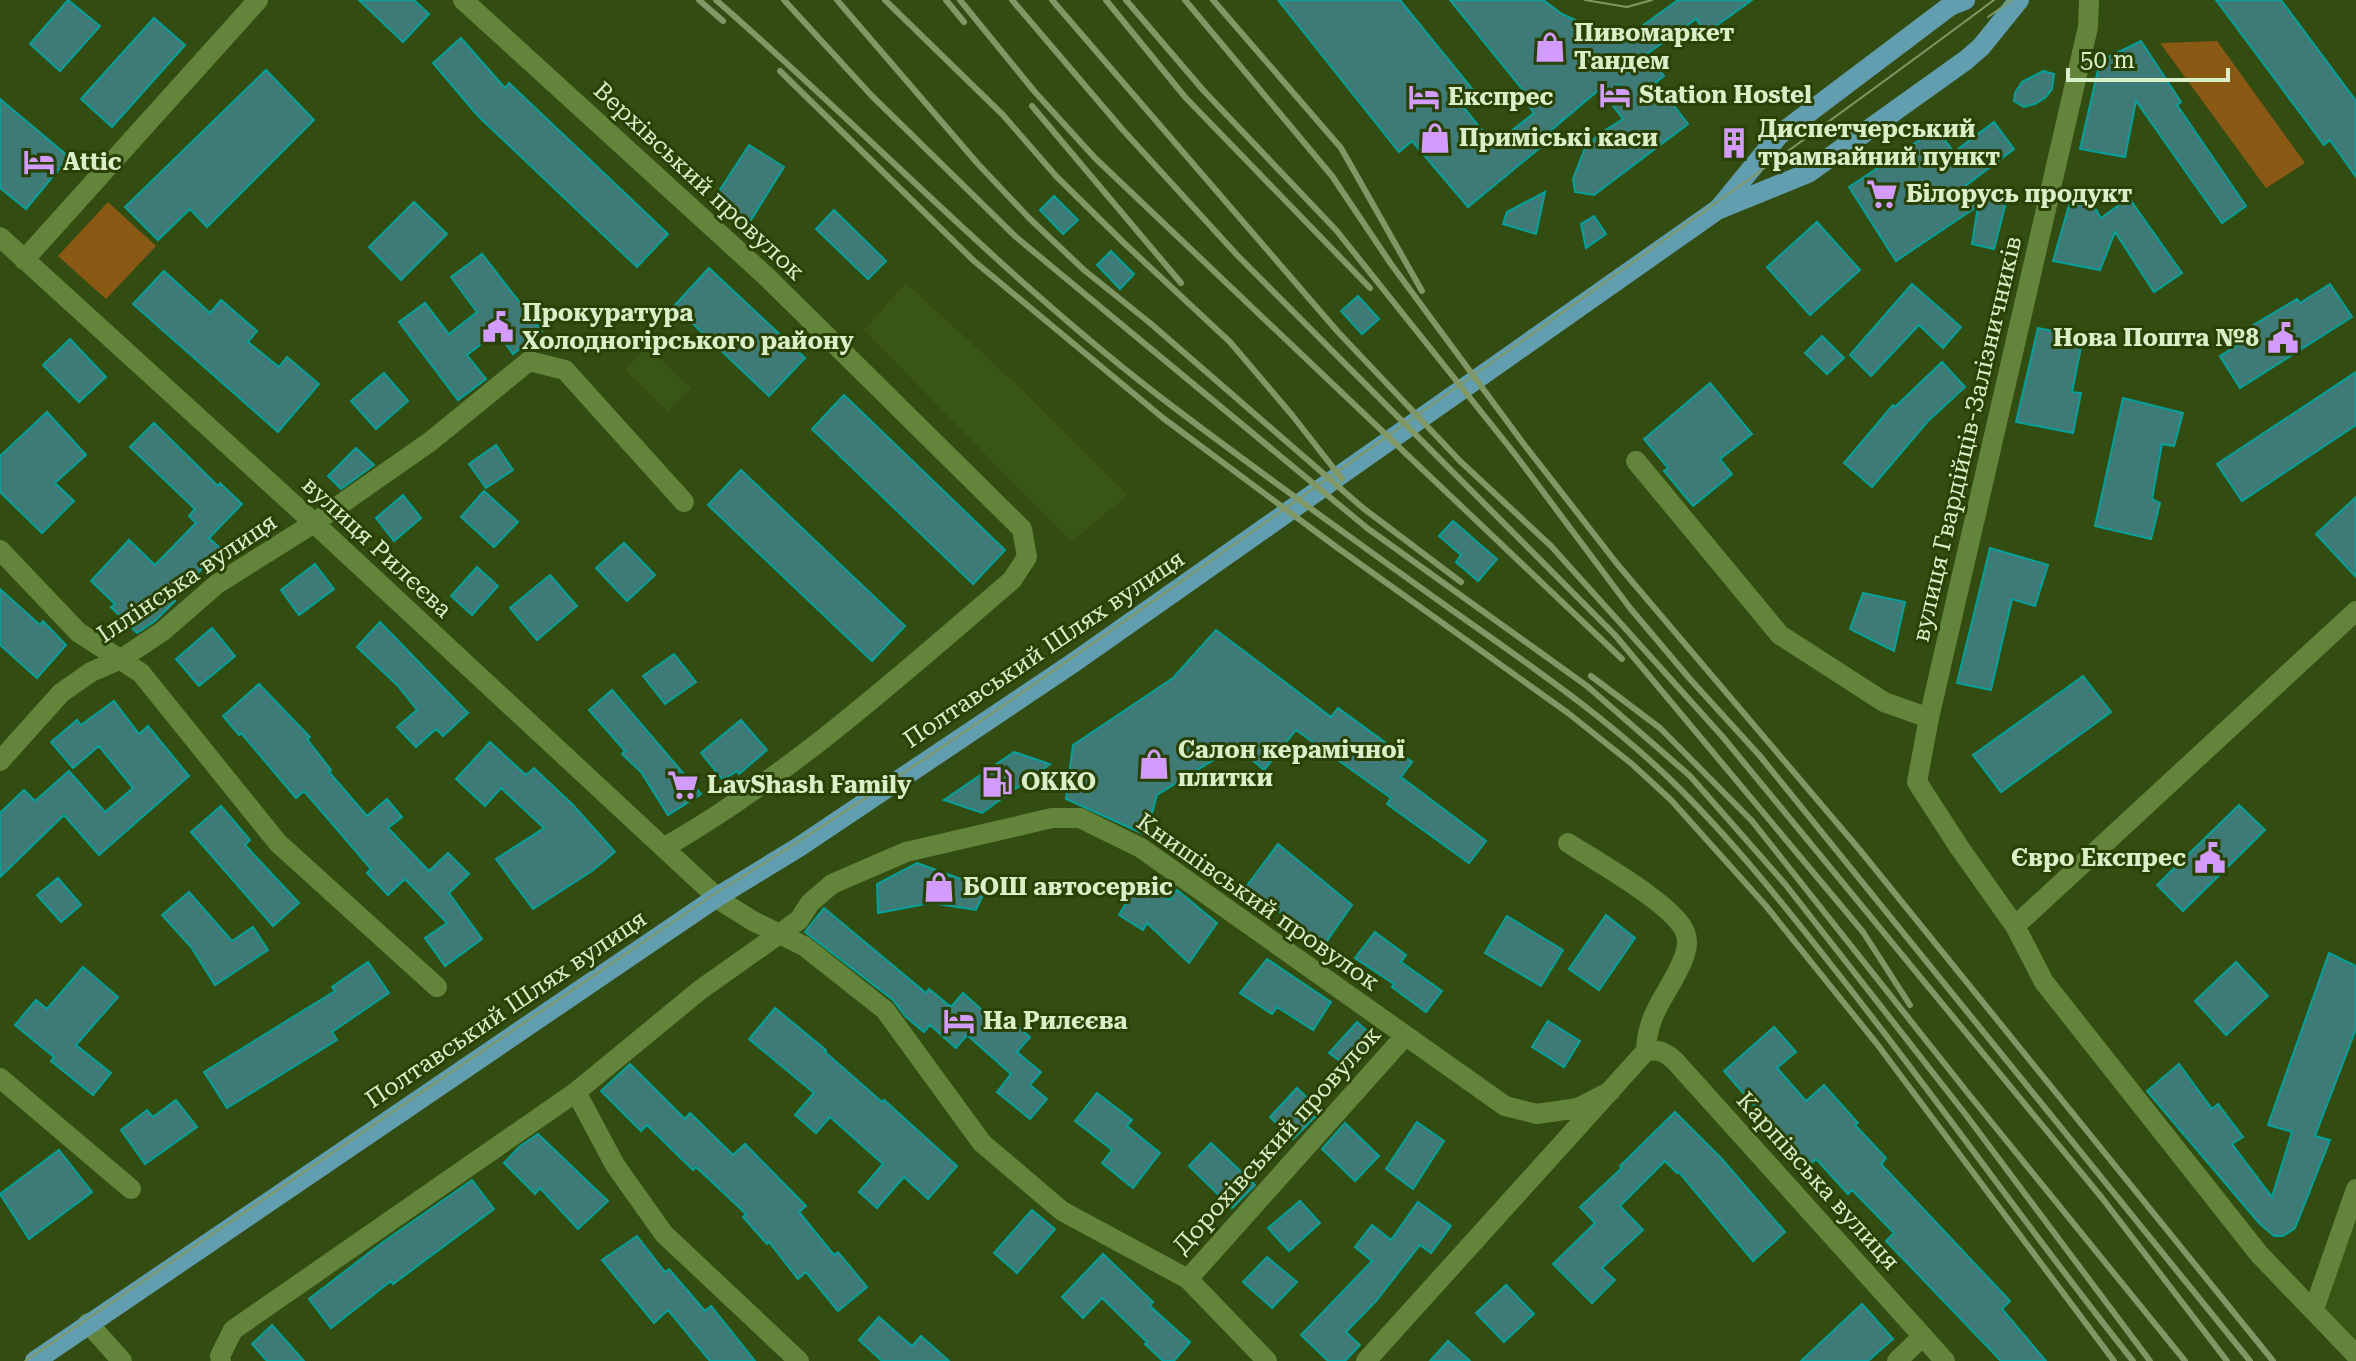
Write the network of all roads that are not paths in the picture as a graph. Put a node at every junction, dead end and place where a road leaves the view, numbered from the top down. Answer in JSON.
{"nodes":[{"id":1,"x":258,"y":0,"type":"edge"},
{"id":2,"x":463,"y":0,"type":"edge"},
{"id":3,"x":2019,"y":0,"type":"edge"},
{"id":4,"x":2089,"y":0,"type":"edge"},
{"id":5,"x":1956,"y":2,"type":"edge"},
{"id":6,"x":1717,"y":210,"type":"junction"},
{"id":7,"x":0,"y":237,"type":"edge"},
{"id":8,"x":24,"y":260,"type":"junction"},
{"id":9,"x":1636,"y":461,"type":"dead end"},
{"id":10,"x":684,"y":502,"type":"dead end"},
{"id":11,"x":314,"y":523,"type":"junction"},
{"id":12,"x":0,"y":550,"type":"edge"},
{"id":13,"x":2356,"y":611,"type":"edge"},
{"id":14,"x":121,"y":659,"type":"junction"},
{"id":15,"x":1929,"y":718,"type":"junction"},
{"id":16,"x":0,"y":761,"type":"edge"},
{"id":17,"x":1568,"y":843,"type":"dead end"},
{"id":18,"x":665,"y":847,"type":"junction"},
{"id":19,"x":717,"y":897,"type":"junction"},
{"id":20,"x":2015,"y":926,"type":"junction"},
{"id":21,"x":781,"y":935,"type":"junction"},
{"id":22,"x":437,"y":987,"type":"dead end"},
{"id":23,"x":1405,"y":1036,"type":"junction"},
{"id":24,"x":1646,"y":1051,"type":"junction"},
{"id":25,"x":0,"y":1078,"type":"edge"},
{"id":26,"x":1611,"y":1091,"type":"junction"},
{"id":27,"x":576,"y":1092,"type":"junction"},
{"id":28,"x":131,"y":1189,"type":"dead end"},
{"id":29,"x":2356,"y":1189,"type":"edge"},
{"id":30,"x":1188,"y":1279,"type":"junction"},
{"id":31,"x":2314,"y":1309,"type":"junction"},
{"id":32,"x":88,"y":1323,"type":"junction"},
{"id":33,"x":1923,"y":1336,"type":"junction"},
{"id":34,"x":2356,"y":1355,"type":"edge"},
{"id":35,"x":35,"y":1361,"type":"edge"},
{"id":36,"x":122,"y":1361,"type":"edge"},
{"id":37,"x":221,"y":1361,"type":"edge"},
{"id":38,"x":799,"y":1361,"type":"edge"},
{"id":39,"x":1267,"y":1361,"type":"edge"},
{"id":40,"x":1366,"y":1361,"type":"edge"},
{"id":41,"x":1897,"y":1361,"type":"edge"},
{"id":42,"x":1945,"y":1361,"type":"edge"}],
"edges":[{"from":1,"to":8,"type":"street"},
{"from":2,"to":18,"type":"street","name":"Верхівський провулок"},
{"from":3,"to":6,"type":"main road","name":"Полтавський Шлях вулиця"},
{"from":4,"to":15,"type":"street","name":"вулиця Гвардійців-Залізничників"},
{"from":5,"to":6,"type":"main road","name":"Полтавський Шлях вулиця"},
{"from":6,"to":19,"type":"main road","name":"Полтавський Шлях вулиця"},
{"from":7,"to":8,"type":"street","name":"вулиця Рилєєва"},
{"from":8,"to":11,"type":"street","name":"вулиця Рилєєва"},
{"from":9,"to":15,"type":"street"},
{"from":10,"to":11,"type":"street","name":"Іллінська вулиця"},
{"from":11,"to":14,"type":"street","name":"Іллінська вулиця"},
{"from":11,"to":18,"type":"street","name":"вулиця Рилєєва"},
{"from":12,"to":14,"type":"street"},
{"from":13,"to":20,"type":"street"},
{"from":14,"to":16,"type":"street","name":"Іллінська вулиця"},
{"from":14,"to":22,"type":"street"},
{"from":15,"to":20,"type":"street","name":"вулиця Гвардійців-Залізничників"},
{"from":17,"to":24,"type":"street"},
{"from":18,"to":19,"type":"street","name":"вулиця Рилєєва"},
{"from":19,"to":21,"type":"street","name":"вулиця Рилєєва"},
{"from":19,"to":32,"type":"main road","name":"Полтавський Шлях вулиця"},
{"from":20,"to":31,"type":"street","name":"вулиця Гвардійців-Залізничників"},
{"from":21,"to":23,"type":"street","name":"Книшівський провулок"},
{"from":21,"to":27,"type":"street","name":"Книшівський провулок"},
{"from":21,"to":30,"type":"street","name":"вулиця Рилєєва"},
{"from":23,"to":26,"type":"street","name":"Книшівський провулок"},
{"from":23,"to":30,"type":"street","name":"Дорохівський провулок"},
{"from":24,"to":26,"type":"street"},
{"from":24,"to":33,"type":"street","name":"Карпівська вулиця"},
{"from":25,"to":28,"type":"street"},
{"from":26,"to":40,"type":"street"},
{"from":27,"to":37,"type":"street","name":"Книшівський провулок"},
{"from":27,"to":38,"type":"street"},
{"from":29,"to":31,"type":"street"},
{"from":30,"to":39,"type":"street","name":"вулиця Рилєєва"},
{"from":31,"to":34,"type":"street","name":"вулиця Гвардійців-Залізничників"},
{"from":32,"to":35,"type":"main road","name":"Полтавський Шлях вулиця"},
{"from":32,"to":36,"type":"street"},
{"from":33,"to":41,"type":"street"},
{"from":33,"to":42,"type":"street","name":"Карпівська вулиця"}]}
